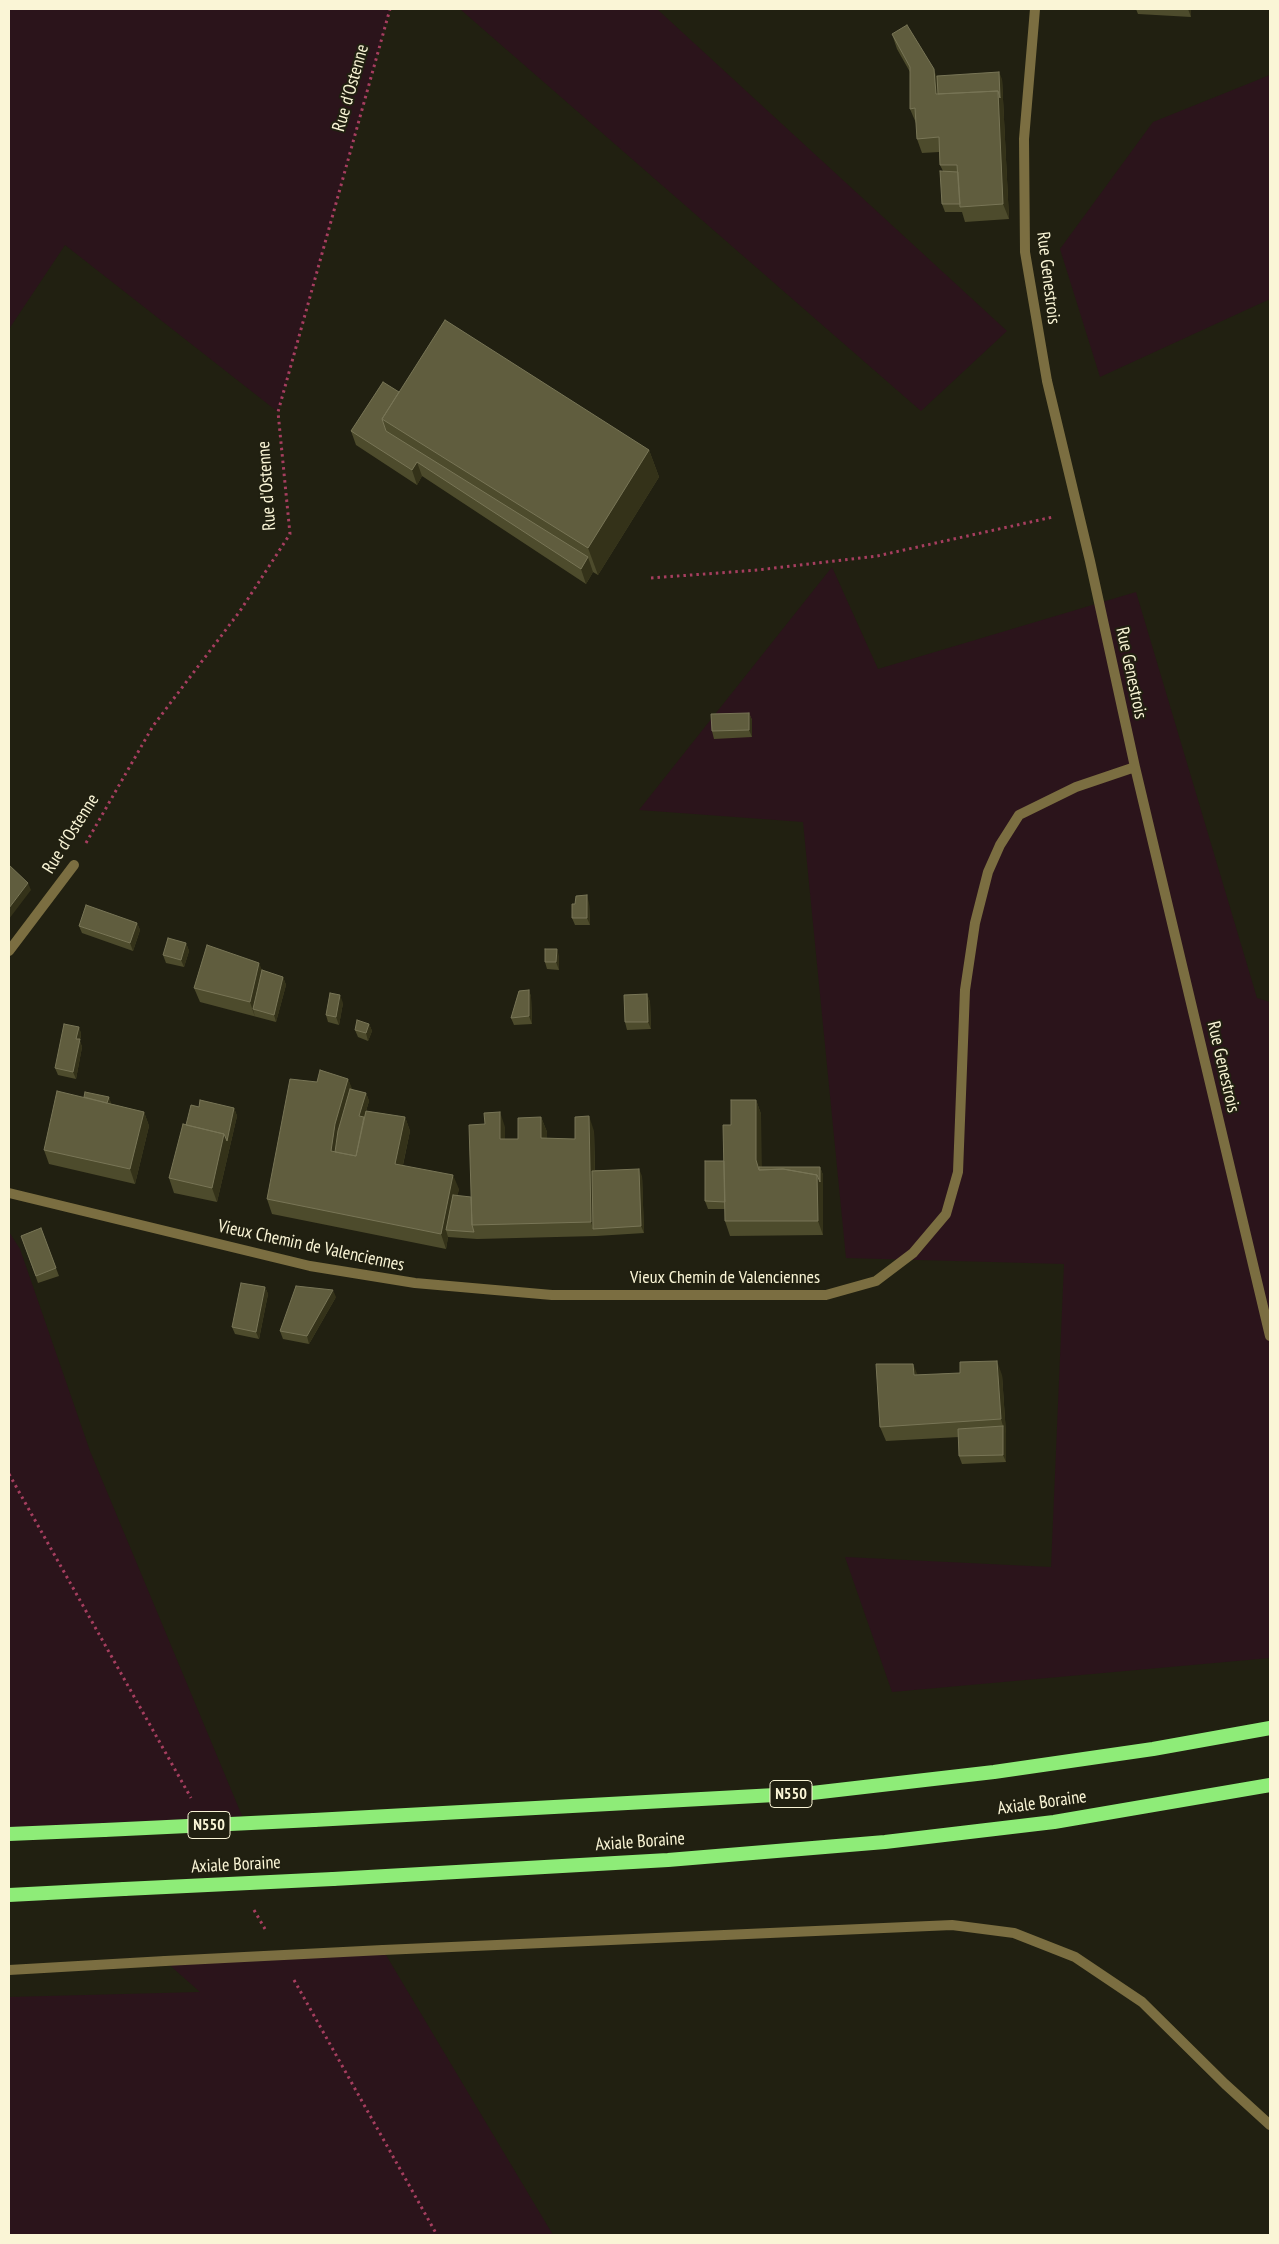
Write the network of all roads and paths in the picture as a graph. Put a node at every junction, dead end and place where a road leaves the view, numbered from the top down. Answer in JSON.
{"nodes":[{"id":1,"x":390,"y":9,"type":"edge"},
{"id":2,"x":1035,"y":9,"type":"edge"},
{"id":3,"x":1078,"y":512,"type":"junction"},
{"id":4,"x":651,"y":578,"type":"dead end"},
{"id":5,"x":1135,"y":767,"type":"junction"},
{"id":6,"x":74,"y":865,"type":"joint"},
{"id":7,"x":9,"y":951,"type":"edge"},
{"id":8,"x":9,"y":1193,"type":"edge"},
{"id":9,"x":1270,"y":1336,"type":"edge"},
{"id":10,"x":1268,"y":1729,"type":"edge"},
{"id":11,"x":1270,"y":1785,"type":"edge"},
{"id":12,"x":9,"y":1834,"type":"edge"},
{"id":13,"x":9,"y":1894,"type":"edge"},
{"id":14,"x":9,"y":1970,"type":"edge"},
{"id":15,"x":1270,"y":2126,"type":"edge"}],
"edges":[{"from":1,"to":6,"type":"path","name":"Rue d'Ostenne"},
{"from":2,"to":3,"type":"street","name":"Rue Genestrois"},
{"from":3,"to":4,"type":"path"},
{"from":3,"to":5,"type":"street","name":"Rue Genestrois"},
{"from":5,"to":8,"type":"street","name":"Vieux Chemin de Valenciennes"},
{"from":5,"to":9,"type":"street","name":"Rue Genestrois"},
{"from":6,"to":7,"type":"street","name":"Rue d'Ostenne"},
{"from":10,"to":12,"type":"highway","number":"N550","bridge":true},
{"from":11,"to":13,"type":"highway","name":"Axiale Boraine","bridge":true},
{"from":14,"to":15,"type":"street","bridge":true}]}
